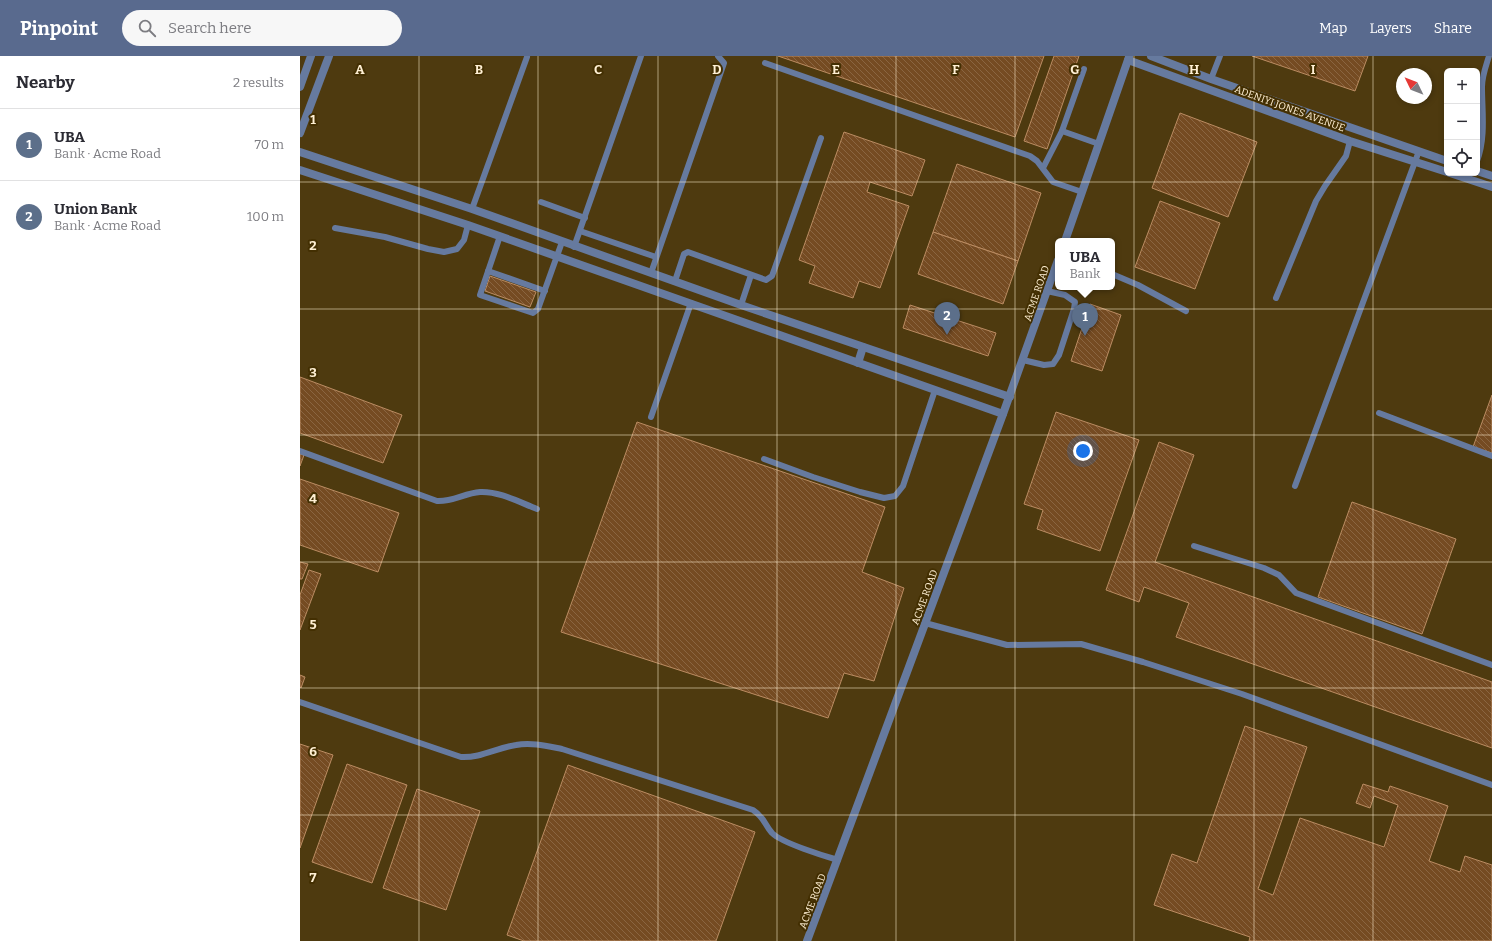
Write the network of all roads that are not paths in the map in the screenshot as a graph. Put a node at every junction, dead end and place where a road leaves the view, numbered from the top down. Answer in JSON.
{"nodes":[{"id":1,"x":311,"y":56,"type":"edge"},
{"id":2,"x":329,"y":56,"type":"edge"},
{"id":3,"x":641,"y":56,"type":"edge"},
{"id":4,"x":718,"y":56,"type":"edge"},
{"id":5,"x":1151,"y":56,"type":"edge"},
{"id":6,"x":1220,"y":56,"type":"edge"},
{"id":7,"x":1488,"y":56,"type":"edge"},
{"id":8,"x":528,"y":57,"type":"dead end"},
{"id":9,"x":1129,"y":58,"type":"edge"},
{"id":10,"x":765,"y":63,"type":"dead end"},
{"id":11,"x":1084,"y":70,"type":"dead end"},
{"id":12,"x":1211,"y":79,"type":"junction"},
{"id":13,"x":300,"y":87,"type":"edge"},
{"id":14,"x":1062,"y":131,"type":"junction"},
{"id":15,"x":300,"y":133,"type":"edge"},
{"id":16,"x":821,"y":138,"type":"dead end"},
{"id":17,"x":1350,"y":141,"type":"junction"},
{"id":18,"x":1099,"y":144,"type":"junction"},
{"id":19,"x":1419,"y":151,"type":"junction"},
{"id":20,"x":300,"y":152,"type":"edge"},
{"id":21,"x":1480,"y":155,"type":"edge"},
{"id":22,"x":1444,"y":160,"type":"edge"},
{"id":23,"x":1415,"y":161,"type":"junction"},
{"id":24,"x":1043,"y":168,"type":"junction"},
{"id":25,"x":300,"y":170,"type":"edge"},
{"id":26,"x":1444,"y":171,"type":"edge"},
{"id":27,"x":1480,"y":172,"type":"edge"},
{"id":28,"x":1471,"y":176,"type":"edge"},
{"id":29,"x":1492,"y":176,"type":"edge"},
{"id":30,"x":1492,"y":187,"type":"edge"},
{"id":31,"x":1082,"y":192,"type":"junction"},
{"id":32,"x":541,"y":202,"type":"dead end"},
{"id":33,"x":472,"y":209,"type":"junction"},
{"id":34,"x":585,"y":218,"type":"junction"},
{"id":35,"x":468,"y":224,"type":"junction"},
{"id":36,"x":335,"y":228,"type":"dead end"},
{"id":37,"x":580,"y":231,"type":"junction"},
{"id":38,"x":500,"y":236,"type":"junction"},
{"id":39,"x":1065,"y":238,"type":"edge"},
{"id":40,"x":562,"y":242,"type":"junction"},
{"id":41,"x":574,"y":246,"type":"junction"},
{"id":42,"x":557,"y":256,"type":"junction"},
{"id":43,"x":656,"y":257,"type":"junction"},
{"id":44,"x":1055,"y":268,"type":"edge"},
{"id":45,"x":488,"y":271,"type":"junction"},
{"id":46,"x":651,"y":273,"type":"junction"},
{"id":47,"x":751,"y":275,"type":"junction"},
{"id":48,"x":1115,"y":275,"type":"edge"},
{"id":49,"x":675,"y":281,"type":"junction"},
{"id":50,"x":545,"y":291,"type":"junction"},
{"id":51,"x":1047,"y":291,"type":"junction"},
{"id":52,"x":1276,"y":298,"type":"dead end"},
{"id":53,"x":691,"y":303,"type":"junction"},
{"id":54,"x":741,"y":305,"type":"junction"},
{"id":55,"x":1186,"y":311,"type":"dead end"},
{"id":56,"x":863,"y":347,"type":"junction"},
{"id":57,"x":1023,"y":360,"type":"junction"},
{"id":58,"x":858,"y":363,"type":"junction"},
{"id":59,"x":935,"y":390,"type":"junction"},
{"id":60,"x":1010,"y":397,"type":"junction"},
{"id":61,"x":1379,"y":413,"type":"dead end"},
{"id":62,"x":1003,"y":414,"type":"junction"},
{"id":63,"x":651,"y":417,"type":"dead end"},
{"id":64,"x":300,"y":451,"type":"edge"},
{"id":65,"x":1492,"y":456,"type":"edge"},
{"id":66,"x":764,"y":459,"type":"dead end"},
{"id":67,"x":1294,"y":486,"type":"dead end"},
{"id":68,"x":536,"y":509,"type":"dead end"},
{"id":69,"x":1194,"y":546,"type":"dead end"},
{"id":70,"x":925,"y":623,"type":"junction"},
{"id":71,"x":1492,"y":665,"type":"edge"},
{"id":72,"x":300,"y":702,"type":"edge"},
{"id":73,"x":1492,"y":785,"type":"edge"},
{"id":74,"x":838,"y":860,"type":"junction"},
{"id":75,"x":807,"y":941,"type":"edge"}],
"edges":[{"from":1,"to":13,"type":"street"},
{"from":2,"to":15,"type":"street"},
{"from":3,"to":34,"type":"lane"},
{"from":4,"to":43,"type":"lane"},
{"from":5,"to":12,"type":"street","name":"ADENIYI JONES AVENUE"},
{"from":6,"to":12,"type":"lane"},
{"from":7,"to":21,"type":"lane"},
{"from":8,"to":33,"type":"lane"},
{"from":9,"to":17,"type":"street","name":"ADENIYI JONES AVENUE"},
{"from":9,"to":18,"type":"street"},
{"from":10,"to":24,"type":"lane"},
{"from":11,"to":14,"type":"lane"},
{"from":12,"to":19,"type":"street","name":"ADENIYI JONES AVENUE"},
{"from":14,"to":18,"type":"lane"},
{"from":14,"to":24,"type":"lane"},
{"from":16,"to":47,"type":"lane"},
{"from":17,"to":23,"type":"street","name":"ADENIYI JONES AVENUE"},
{"from":17,"to":52,"type":"lane"},
{"from":18,"to":31,"type":"street"},
{"from":19,"to":22,"type":"street","name":"ADENIYI JONES AVENUE"},
{"from":19,"to":23,"type":"lane"},
{"from":20,"to":33,"type":"street"},
{"from":23,"to":26,"type":"street","name":"ADENIYI JONES AVENUE"},
{"from":23,"to":67,"type":"lane"},
{"from":24,"to":31,"type":"lane"},
{"from":25,"to":35,"type":"street"},
{"from":27,"to":29,"type":"street"},
{"from":28,"to":30,"type":"street"},
{"from":31,"to":39,"type":"street"},
{"from":32,"to":34,"type":"lane"},
{"from":33,"to":40,"type":"street"},
{"from":34,"to":37,"type":"lane"},
{"from":35,"to":36,"type":"lane"},
{"from":35,"to":38,"type":"street"},
{"from":37,"to":41,"type":"lane"},
{"from":37,"to":43,"type":"lane"},
{"from":38,"to":42,"type":"street"},
{"from":38,"to":45,"type":"lane"},
{"from":40,"to":41,"type":"street"},
{"from":40,"to":42,"type":"lane"},
{"from":41,"to":46,"type":"street"},
{"from":42,"to":50,"type":"lane"},
{"from":42,"to":53,"type":"street"},
{"from":43,"to":46,"type":"lane"},
{"from":44,"to":51,"type":"street","name":"ACME ROAD"},
{"from":45,"to":50,"type":"lane"},
{"from":45,"to":50,"type":"lane"},
{"from":46,"to":49,"type":"street"},
{"from":47,"to":49,"type":"lane"},
{"from":47,"to":54,"type":"lane"},
{"from":48,"to":55,"type":"lane"},
{"from":49,"to":54,"type":"street"},
{"from":51,"to":57,"type":"street","name":"ACME ROAD"},
{"from":51,"to":57,"type":"lane"},
{"from":53,"to":58,"type":"street"},
{"from":53,"to":63,"type":"lane"},
{"from":54,"to":56,"type":"street"},
{"from":56,"to":58,"type":"street"},
{"from":56,"to":60,"type":"street"},
{"from":57,"to":60,"type":"street","name":"ACME ROAD"},
{"from":58,"to":59,"type":"street"},
{"from":59,"to":62,"type":"street"},
{"from":59,"to":66,"type":"lane"},
{"from":60,"to":62,"type":"street","name":"ACME ROAD"},
{"from":61,"to":65,"type":"lane"},
{"from":62,"to":70,"type":"street","name":"ACME ROAD"},
{"from":64,"to":68,"type":"lane"},
{"from":69,"to":71,"type":"lane"},
{"from":70,"to":73,"type":"lane"},
{"from":70,"to":74,"type":"street","name":"ACME ROAD"},
{"from":72,"to":74,"type":"lane"},
{"from":74,"to":75,"type":"street","name":"ACME ROAD"}]}
